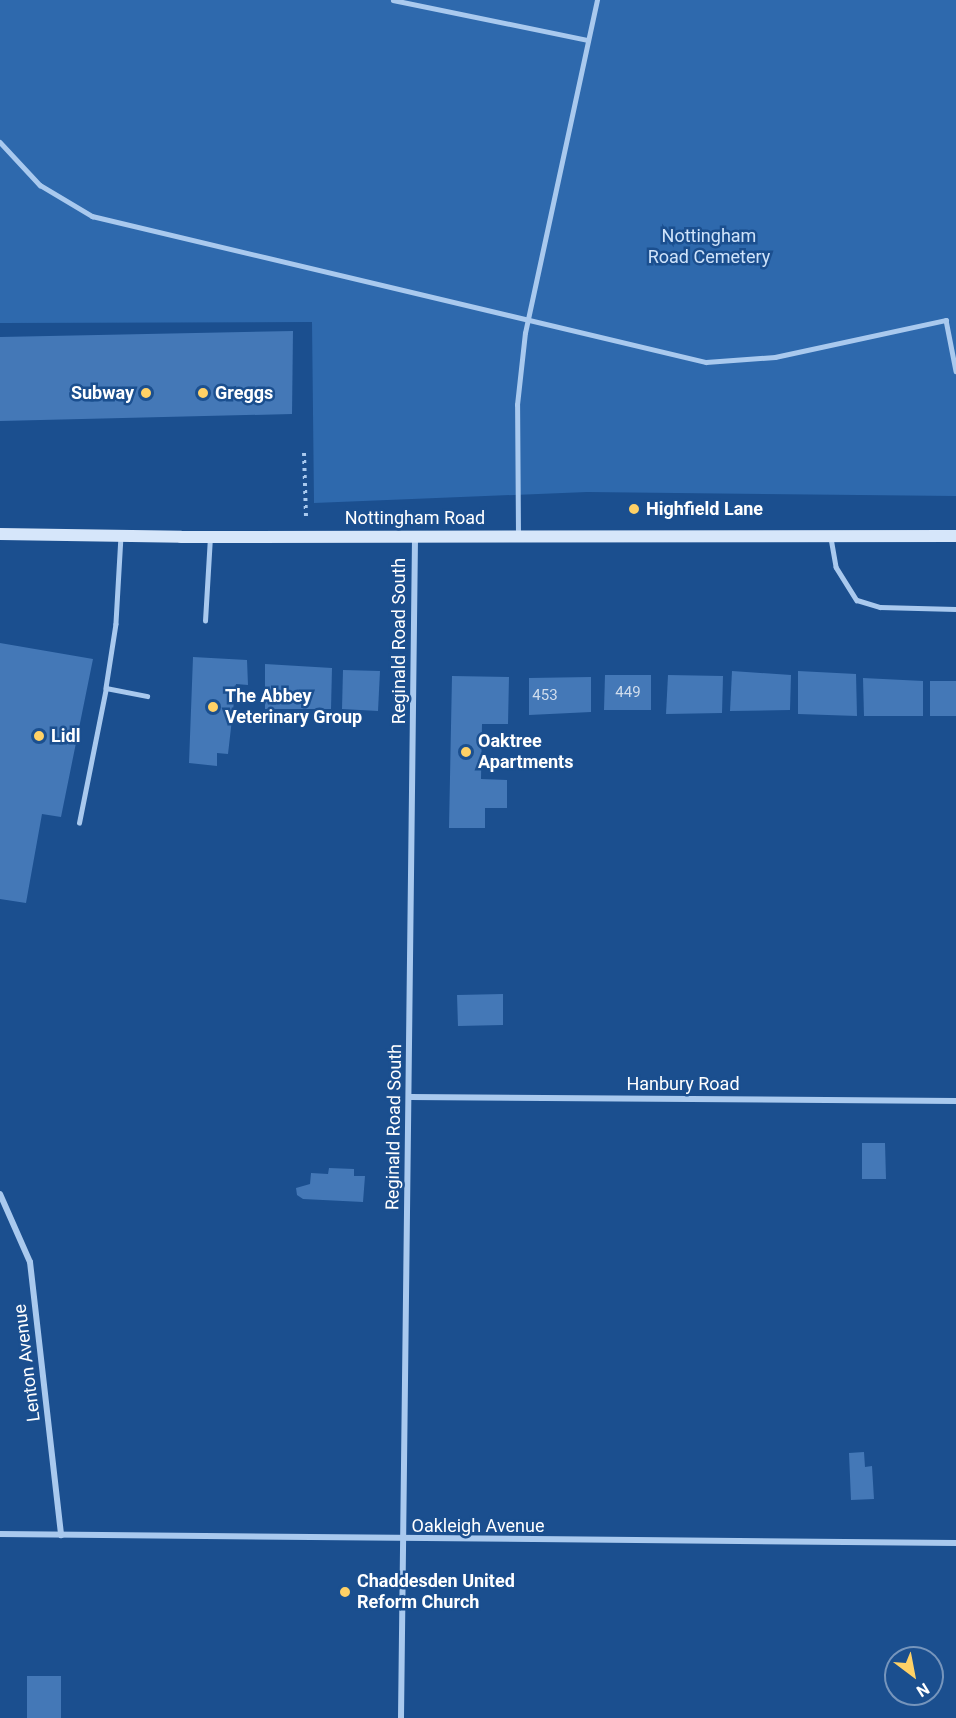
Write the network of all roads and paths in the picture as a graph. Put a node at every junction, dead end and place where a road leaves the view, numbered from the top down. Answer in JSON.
{"nodes":[{"id":1,"x":393,"y":0,"type":"edge"},
{"id":2,"x":597,"y":0,"type":"edge"},
{"id":3,"x":588,"y":40,"type":"junction"},
{"id":4,"x":0,"y":142,"type":"edge"},
{"id":5,"x":528,"y":318,"type":"junction"},
{"id":6,"x":956,"y":371,"type":"edge"},
{"id":7,"x":304,"y":453,"type":"dead end"},
{"id":8,"x":0,"y":534,"type":"edge"},
{"id":9,"x":518,"y":535,"type":"junction"},
{"id":10,"x":831,"y":535,"type":"junction"},
{"id":11,"x":121,"y":536,"type":"junction"},
{"id":12,"x":415,"y":536,"type":"junction"},
{"id":13,"x":956,"y":536,"type":"edge"},
{"id":14,"x":210,"y":537,"type":"junction"},
{"id":15,"x":307,"y":537,"type":"junction"},
{"id":16,"x":956,"y":609,"type":"edge"},
{"id":17,"x":205,"y":621,"type":"dead end"},
{"id":18,"x":106,"y":688,"type":"junction"},
{"id":19,"x":147,"y":696,"type":"dead end"},
{"id":20,"x":79,"y":823,"type":"dead end"},
{"id":21,"x":410,"y":1097,"type":"junction"},
{"id":22,"x":956,"y":1101,"type":"edge"},
{"id":23,"x":0,"y":1194,"type":"edge"},
{"id":24,"x":0,"y":1534,"type":"edge"},
{"id":25,"x":61,"y":1535,"type":"junction"},
{"id":26,"x":403,"y":1540,"type":"junction"},
{"id":27,"x":956,"y":1543,"type":"edge"},
{"id":28,"x":401,"y":1718,"type":"edge"}],
"edges":[{"from":1,"to":3,"type":"lane"},
{"from":2,"to":3,"type":"lane"},
{"from":3,"to":5,"type":"lane"},
{"from":4,"to":5,"type":"lane"},
{"from":5,"to":6,"type":"lane"},
{"from":5,"to":9,"type":"lane"},
{"from":7,"to":15,"type":"path"},
{"from":8,"to":11,"type":"street","name":"Nottingham Road"},
{"from":9,"to":10,"type":"street","name":"Nottingham Road"},
{"from":9,"to":12,"type":"street","name":"Nottingham Road"},
{"from":10,"to":13,"type":"street","name":"Nottingham Road"},
{"from":10,"to":16,"type":"lane"},
{"from":11,"to":14,"type":"street","name":"Nottingham Road"},
{"from":11,"to":18,"type":"lane"},
{"from":12,"to":15,"type":"street","name":"Nottingham Road"},
{"from":12,"to":21,"type":"street","name":"Reginald Road South"},
{"from":14,"to":15,"type":"street","name":"Nottingham Road"},
{"from":14,"to":17,"type":"lane"},
{"from":18,"to":19,"type":"lane"},
{"from":18,"to":20,"type":"lane"},
{"from":21,"to":22,"type":"street","name":"Hanbury Road"},
{"from":21,"to":26,"type":"street","name":"Reginald Road South"},
{"from":23,"to":25,"type":"street","name":"Lenton Avenue"},
{"from":24,"to":25,"type":"street","name":"Oakleigh Avenue"},
{"from":25,"to":26,"type":"street","name":"Oakleigh Avenue"},
{"from":26,"to":27,"type":"street","name":"Oakleigh Avenue"},
{"from":26,"to":28,"type":"street","name":"Reginald Road South"}]}
